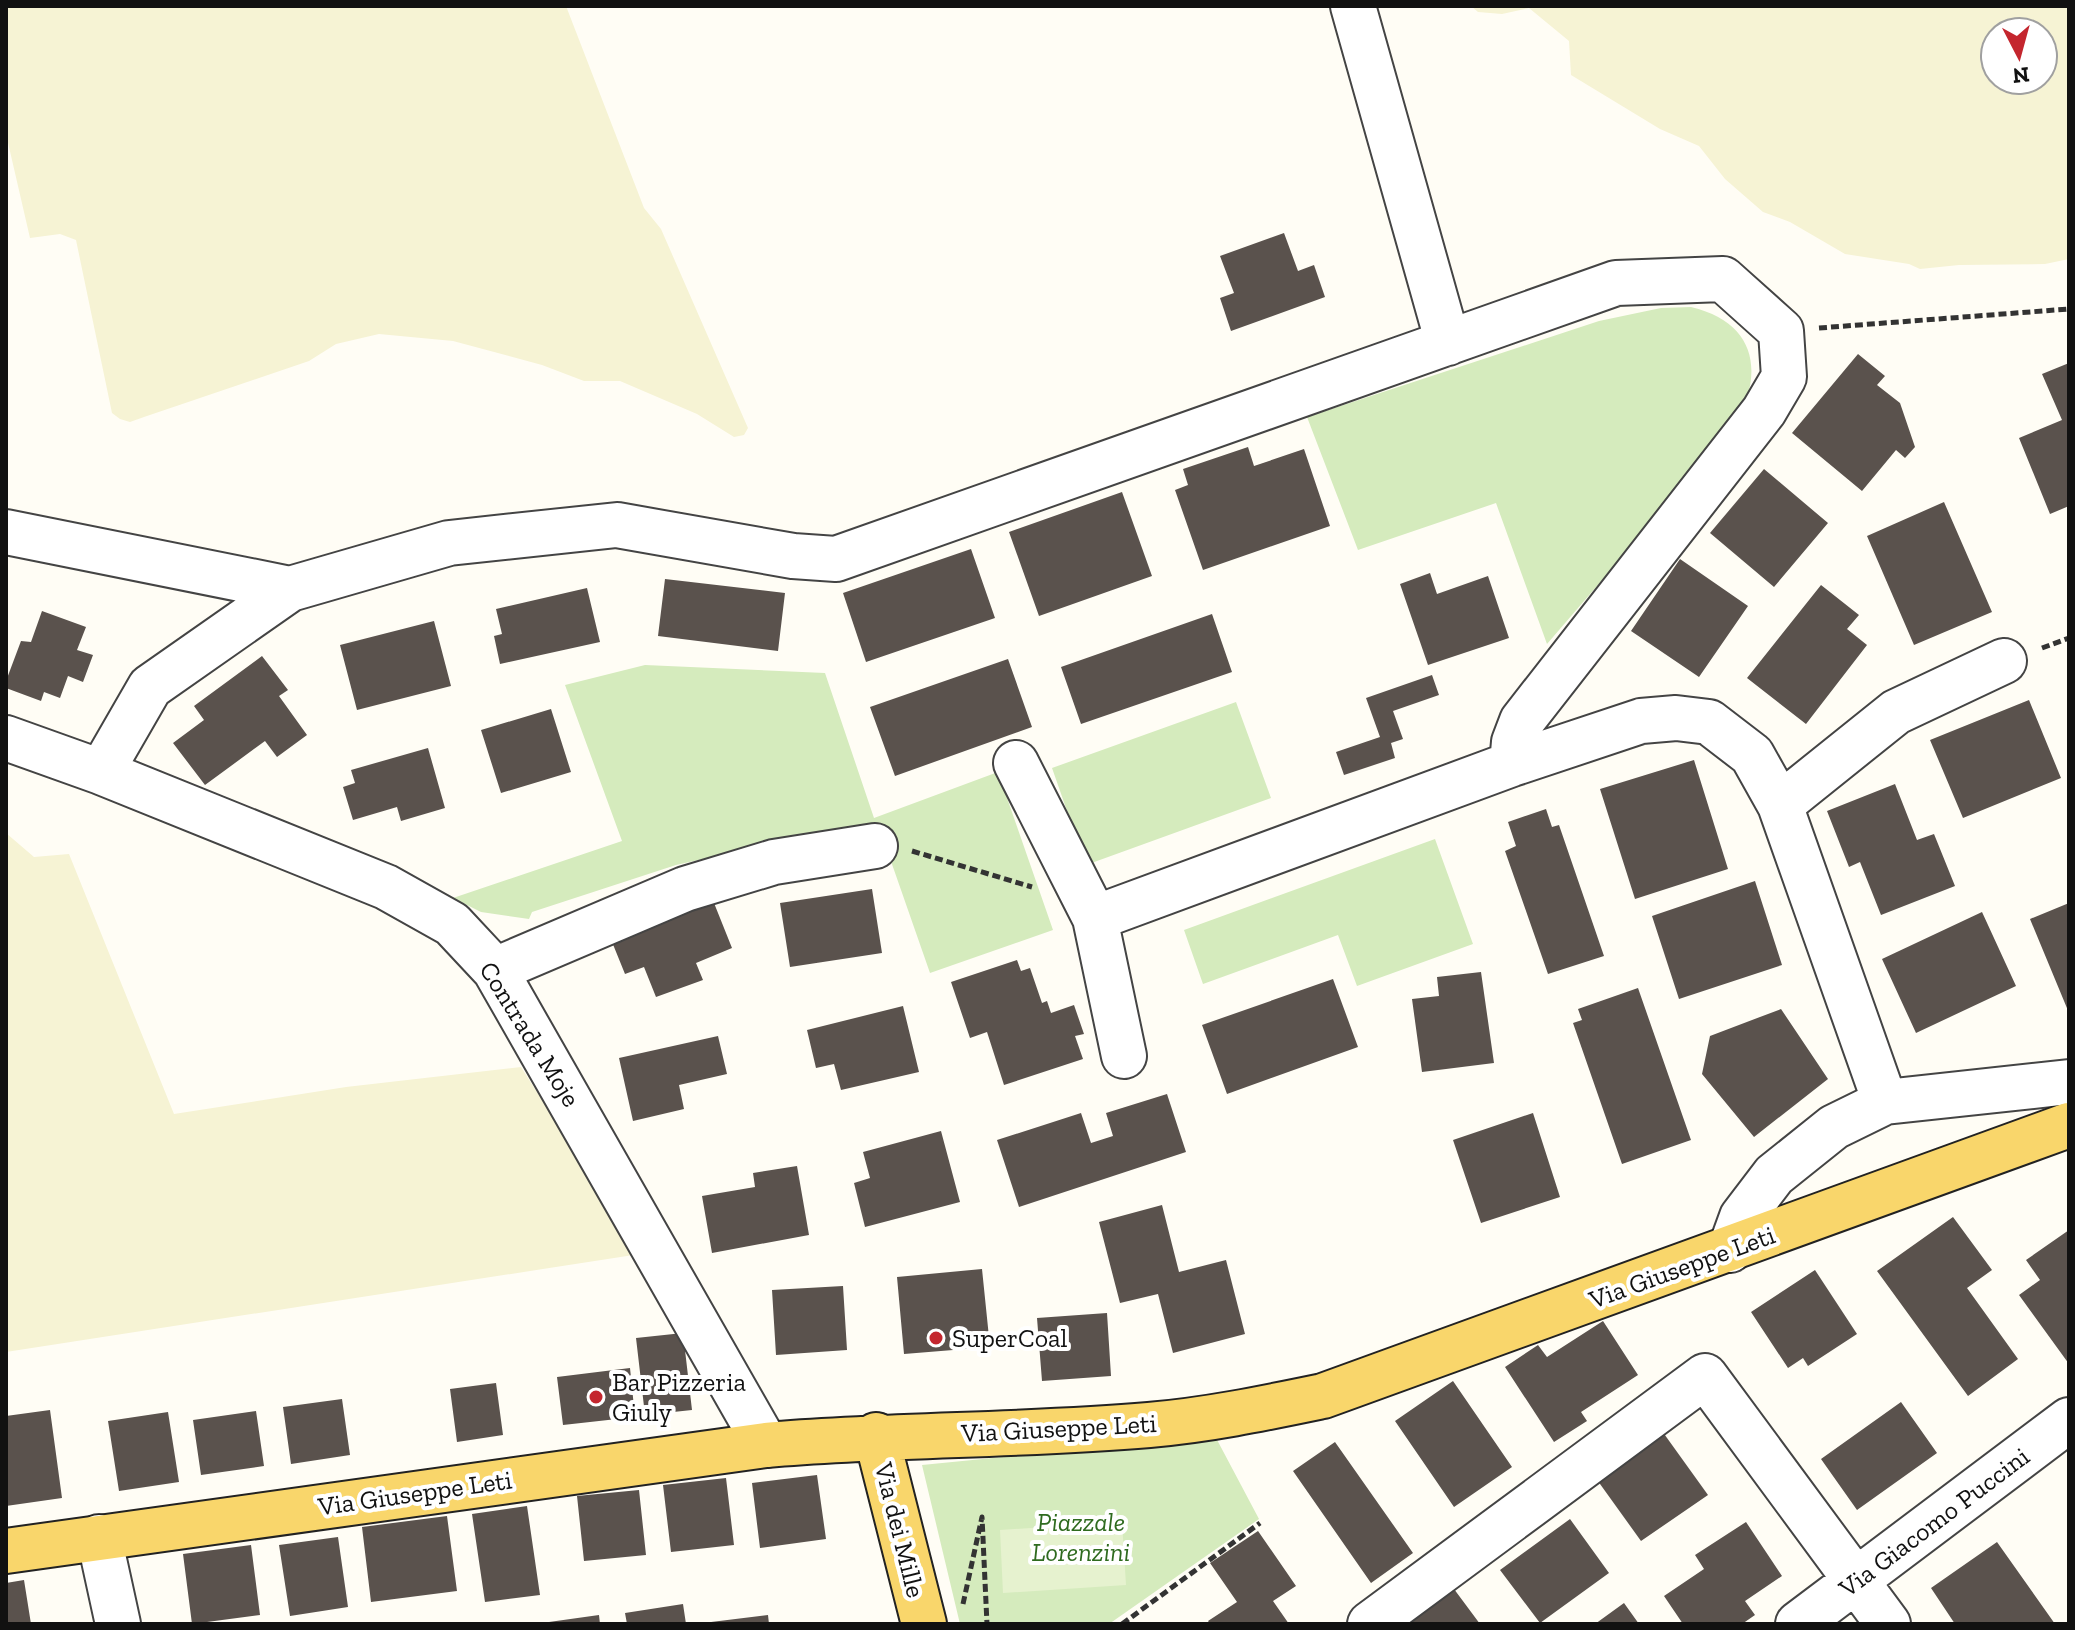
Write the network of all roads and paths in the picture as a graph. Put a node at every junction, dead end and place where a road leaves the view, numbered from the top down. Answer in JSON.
{"nodes":[{"id":1,"x":1353,"y":6,"type":"edge"},
{"id":2,"x":2069,"y":309,"type":"edge"},
{"id":3,"x":1781,"y":331,"type":"junction"},
{"id":4,"x":1448,"y":343,"type":"junction"},
{"id":5,"x":6,"y":532,"type":"edge"},
{"id":6,"x":290,"y":589,"type":"junction"},
{"id":7,"x":2004,"y":661,"type":"dead end"},
{"id":8,"x":6,"y":738,"type":"edge"},
{"id":9,"x":1016,"y":763,"type":"dead end"},
{"id":10,"x":1512,"y":764,"type":"junction"},
{"id":11,"x":101,"y":772,"type":"junction"},
{"id":12,"x":1780,"y":805,"type":"junction"},
{"id":13,"x":875,"y":846,"type":"joint"},
{"id":14,"x":1090,"y":910,"type":"junction"},
{"id":15,"x":495,"y":970,"type":"junction"},
{"id":16,"x":1124,"y":1056,"type":"dead end"},
{"id":17,"x":2069,"y":1082,"type":"edge"},
{"id":18,"x":1885,"y":1102,"type":"junction"},
{"id":19,"x":2069,"y":1125,"type":"edge"},
{"id":20,"x":1730,"y":1250,"type":"junction"},
{"id":21,"x":2069,"y":1420,"type":"edge"},
{"id":22,"x":876,"y":1435,"type":"junction"},
{"id":23,"x":766,"y":1445,"type":"junction"},
{"id":24,"x":1260,"y":1523,"type":"dead end"},
{"id":25,"x":99,"y":1537,"type":"junction"},
{"id":26,"x":6,"y":1551,"type":"edge"},
{"id":27,"x":1856,"y":1580,"type":"junction"},
{"id":28,"x":943,"y":1615,"type":"edge"},
{"id":29,"x":118,"y":1624,"type":"edge"},
{"id":30,"x":987,"y":1624,"type":"edge"},
{"id":31,"x":1122,"y":1624,"type":"edge"},
{"id":32,"x":1370,"y":1624,"type":"edge"},
{"id":33,"x":1798,"y":1624,"type":"edge"},
{"id":34,"x":1888,"y":1624,"type":"edge"}],
"edges":[{"from":1,"to":4,"type":"street"},
{"from":2,"to":3,"type":"path"},
{"from":3,"to":4,"type":"street"},
{"from":3,"to":10,"type":"street"},
{"from":4,"to":6,"type":"street"},
{"from":5,"to":6,"type":"street"},
{"from":6,"to":11,"type":"street"},
{"from":7,"to":12,"type":"street"},
{"from":8,"to":11,"type":"street","name":"Contrada Moje"},
{"from":9,"to":14,"type":"street"},
{"from":10,"to":12,"type":"street"},
{"from":10,"to":14,"type":"street"},
{"from":11,"to":15,"type":"street","name":"Contrada Moje"},
{"from":12,"to":18,"type":"street"},
{"from":13,"to":14,"type":"path"},
{"from":13,"to":15,"type":"street"},
{"from":14,"to":16,"type":"street"},
{"from":15,"to":23,"type":"street","name":"Contrada Moje"},
{"from":17,"to":18,"type":"street"},
{"from":18,"to":20,"type":"street"},
{"from":19,"to":20,"type":"main road","name":"Via Giuseppe Leti"},
{"from":20,"to":22,"type":"main road","name":"Via Giuseppe Leti"},
{"from":21,"to":27,"type":"street","name":"Via Giacomo Puccini"},
{"from":22,"to":23,"type":"main road","name":"Via Giuseppe Leti"},
{"from":22,"to":28,"type":"main road","name":"Via dei Mille"},
{"from":23,"to":25,"type":"main road","name":"Via Giuseppe Leti"},
{"from":24,"to":31,"type":"path"},
{"from":25,"to":26,"type":"main road","name":"Via Giuseppe Leti"},
{"from":25,"to":29,"type":"street"},
{"from":27,"to":32,"type":"street"},
{"from":27,"to":33,"type":"street","name":"Via Giacomo Puccini"},
{"from":27,"to":34,"type":"street"},
{"from":28,"to":30,"type":"path"}]}
